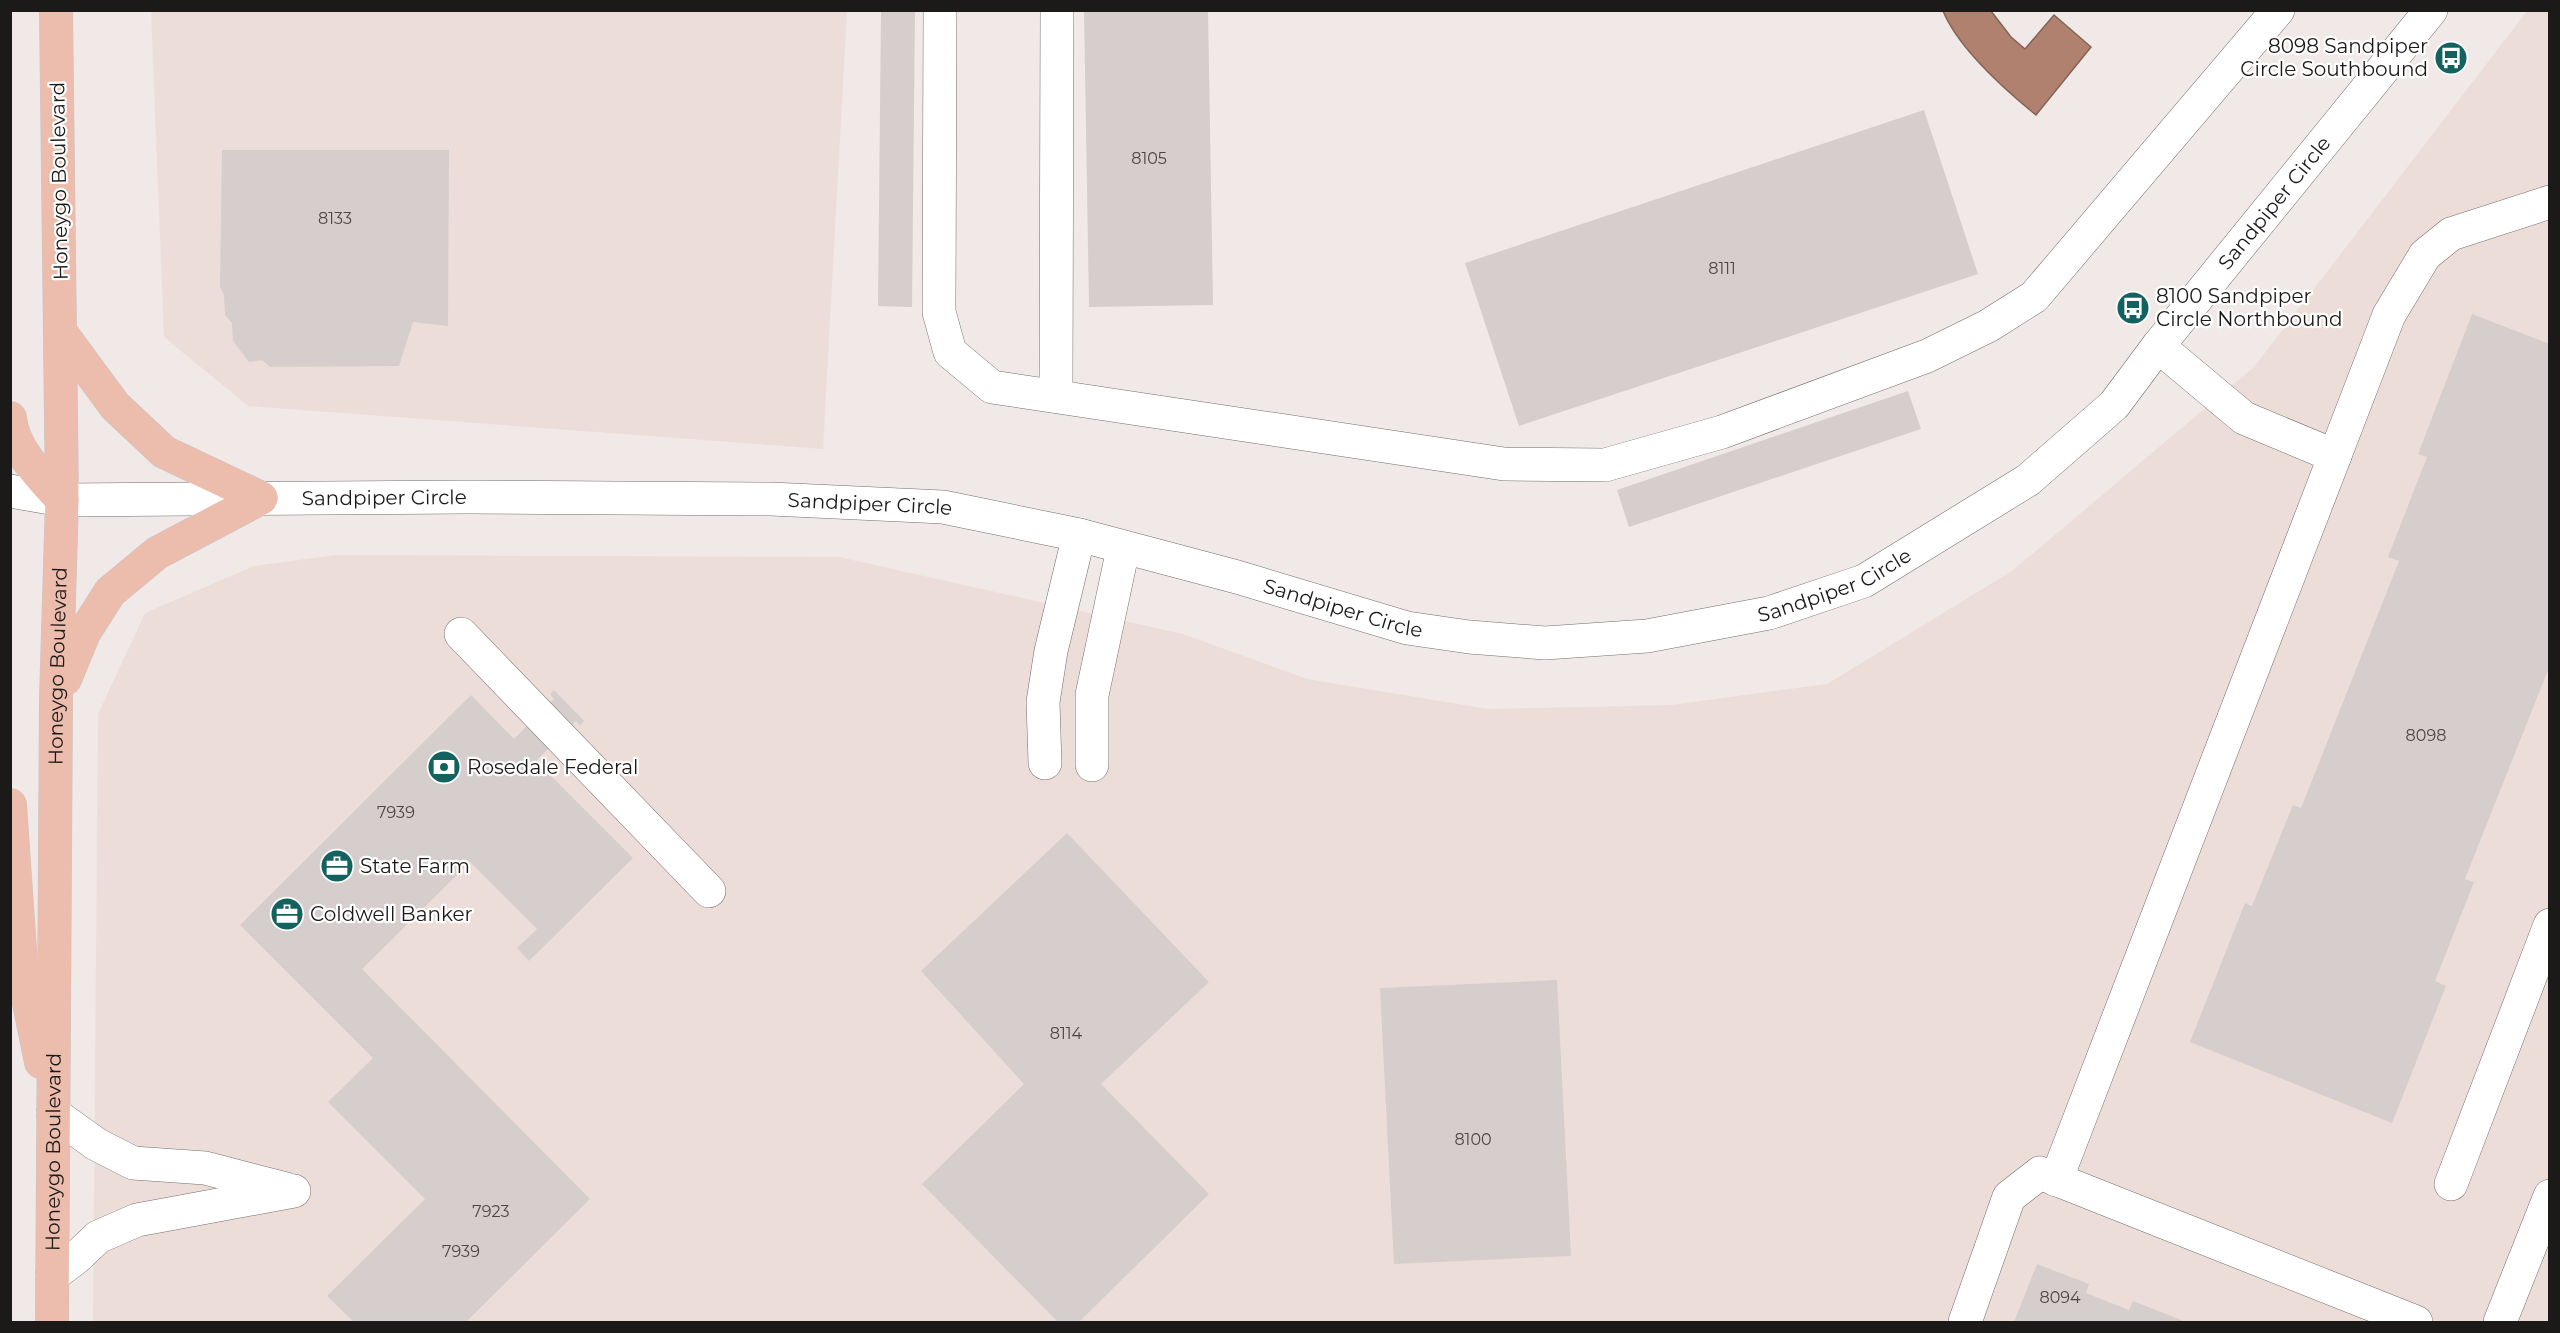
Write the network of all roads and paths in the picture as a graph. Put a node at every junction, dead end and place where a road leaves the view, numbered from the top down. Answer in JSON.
{"nodes":[{"id":1,"x":56,"y":10,"type":"edge"},
{"id":2,"x":940,"y":10,"type":"edge"},
{"id":3,"x":1057,"y":10,"type":"edge"},
{"id":4,"x":2278,"y":10,"type":"edge"},
{"id":5,"x":2431,"y":10,"type":"edge"},
{"id":6,"x":2550,"y":202,"type":"edge"},
{"id":7,"x":62,"y":334,"type":"junction"},
{"id":8,"x":2158,"y":346,"type":"junction"},
{"id":9,"x":1056,"y":395,"type":"junction"},
{"id":10,"x":10,"y":418,"type":"edge"},
{"id":11,"x":2334,"y":456,"type":"junction"},
{"id":12,"x":10,"y":491,"type":"edge"},
{"id":13,"x":261,"y":498,"type":"junction"},
{"id":14,"x":62,"y":500,"type":"junction"},
{"id":15,"x":10,"y":510,"type":"edge"},
{"id":16,"x":1079,"y":535,"type":"junction"},
{"id":17,"x":1123,"y":549,"type":"junction"},
{"id":18,"x":462,"y":634,"type":"dead end"},
{"id":19,"x":56,"y":699,"type":"junction"},
{"id":20,"x":1045,"y":763,"type":"dead end"},
{"id":21,"x":1092,"y":765,"type":"dead end"},
{"id":22,"x":10,"y":805,"type":"edge"},
{"id":23,"x":710,"y":891,"type":"dead end"},
{"id":24,"x":2550,"y":924,"type":"edge"},
{"id":25,"x":53,"y":1113,"type":"junction"},
{"id":26,"x":2056,"y":1180,"type":"junction"},
{"id":27,"x":2451,"y":1184,"type":"dead end"},
{"id":28,"x":2550,"y":1196,"type":"edge"},
{"id":29,"x":52,"y":1276,"type":"junction"},
{"id":30,"x":52,"y":1323,"type":"edge"},
{"id":31,"x":1965,"y":1323,"type":"edge"},
{"id":32,"x":2416,"y":1323,"type":"edge"},
{"id":33,"x":2500,"y":1323,"type":"edge"}],
"edges":[{"from":1,"to":7,"type":"main road","name":"Honeygo Boulevard"},
{"from":2,"to":9,"type":"street"},
{"from":3,"to":9,"type":"street"},
{"from":4,"to":9,"type":"street"},
{"from":5,"to":8,"type":"street","name":"Sandpiper Circle"},
{"from":6,"to":11,"type":"street"},
{"from":7,"to":13,"type":"main road"},
{"from":7,"to":14,"type":"main road","name":"Honeygo Boulevard"},
{"from":8,"to":11,"type":"street"},
{"from":8,"to":17,"type":"street","name":"Sandpiper Circle"},
{"from":10,"to":14,"type":"main road"},
{"from":11,"to":26,"type":"street"},
{"from":12,"to":14,"type":"street","name":"Sandpiper Circle"},
{"from":13,"to":14,"type":"street","name":"Sandpiper Circle"},
{"from":13,"to":16,"type":"street","name":"Sandpiper Circle"},
{"from":13,"to":19,"type":"main road"},
{"from":14,"to":15,"type":"street"},
{"from":14,"to":19,"type":"main road","name":"Honeygo Boulevard"},
{"from":16,"to":17,"type":"street","name":"Sandpiper Circle"},
{"from":16,"to":20,"type":"street"},
{"from":17,"to":21,"type":"street"},
{"from":18,"to":23,"type":"street"},
{"from":19,"to":25,"type":"main road","name":"Honeygo Boulevard"},
{"from":22,"to":25,"type":"main road"},
{"from":24,"to":27,"type":"street"},
{"from":25,"to":29,"type":"main road","name":"Honeygo Boulevard"},
{"from":25,"to":29,"type":"street"},
{"from":26,"to":31,"type":"street"},
{"from":26,"to":32,"type":"street"},
{"from":28,"to":33,"type":"street"},
{"from":29,"to":30,"type":"main road","name":"Honeygo Boulevard"}]}
